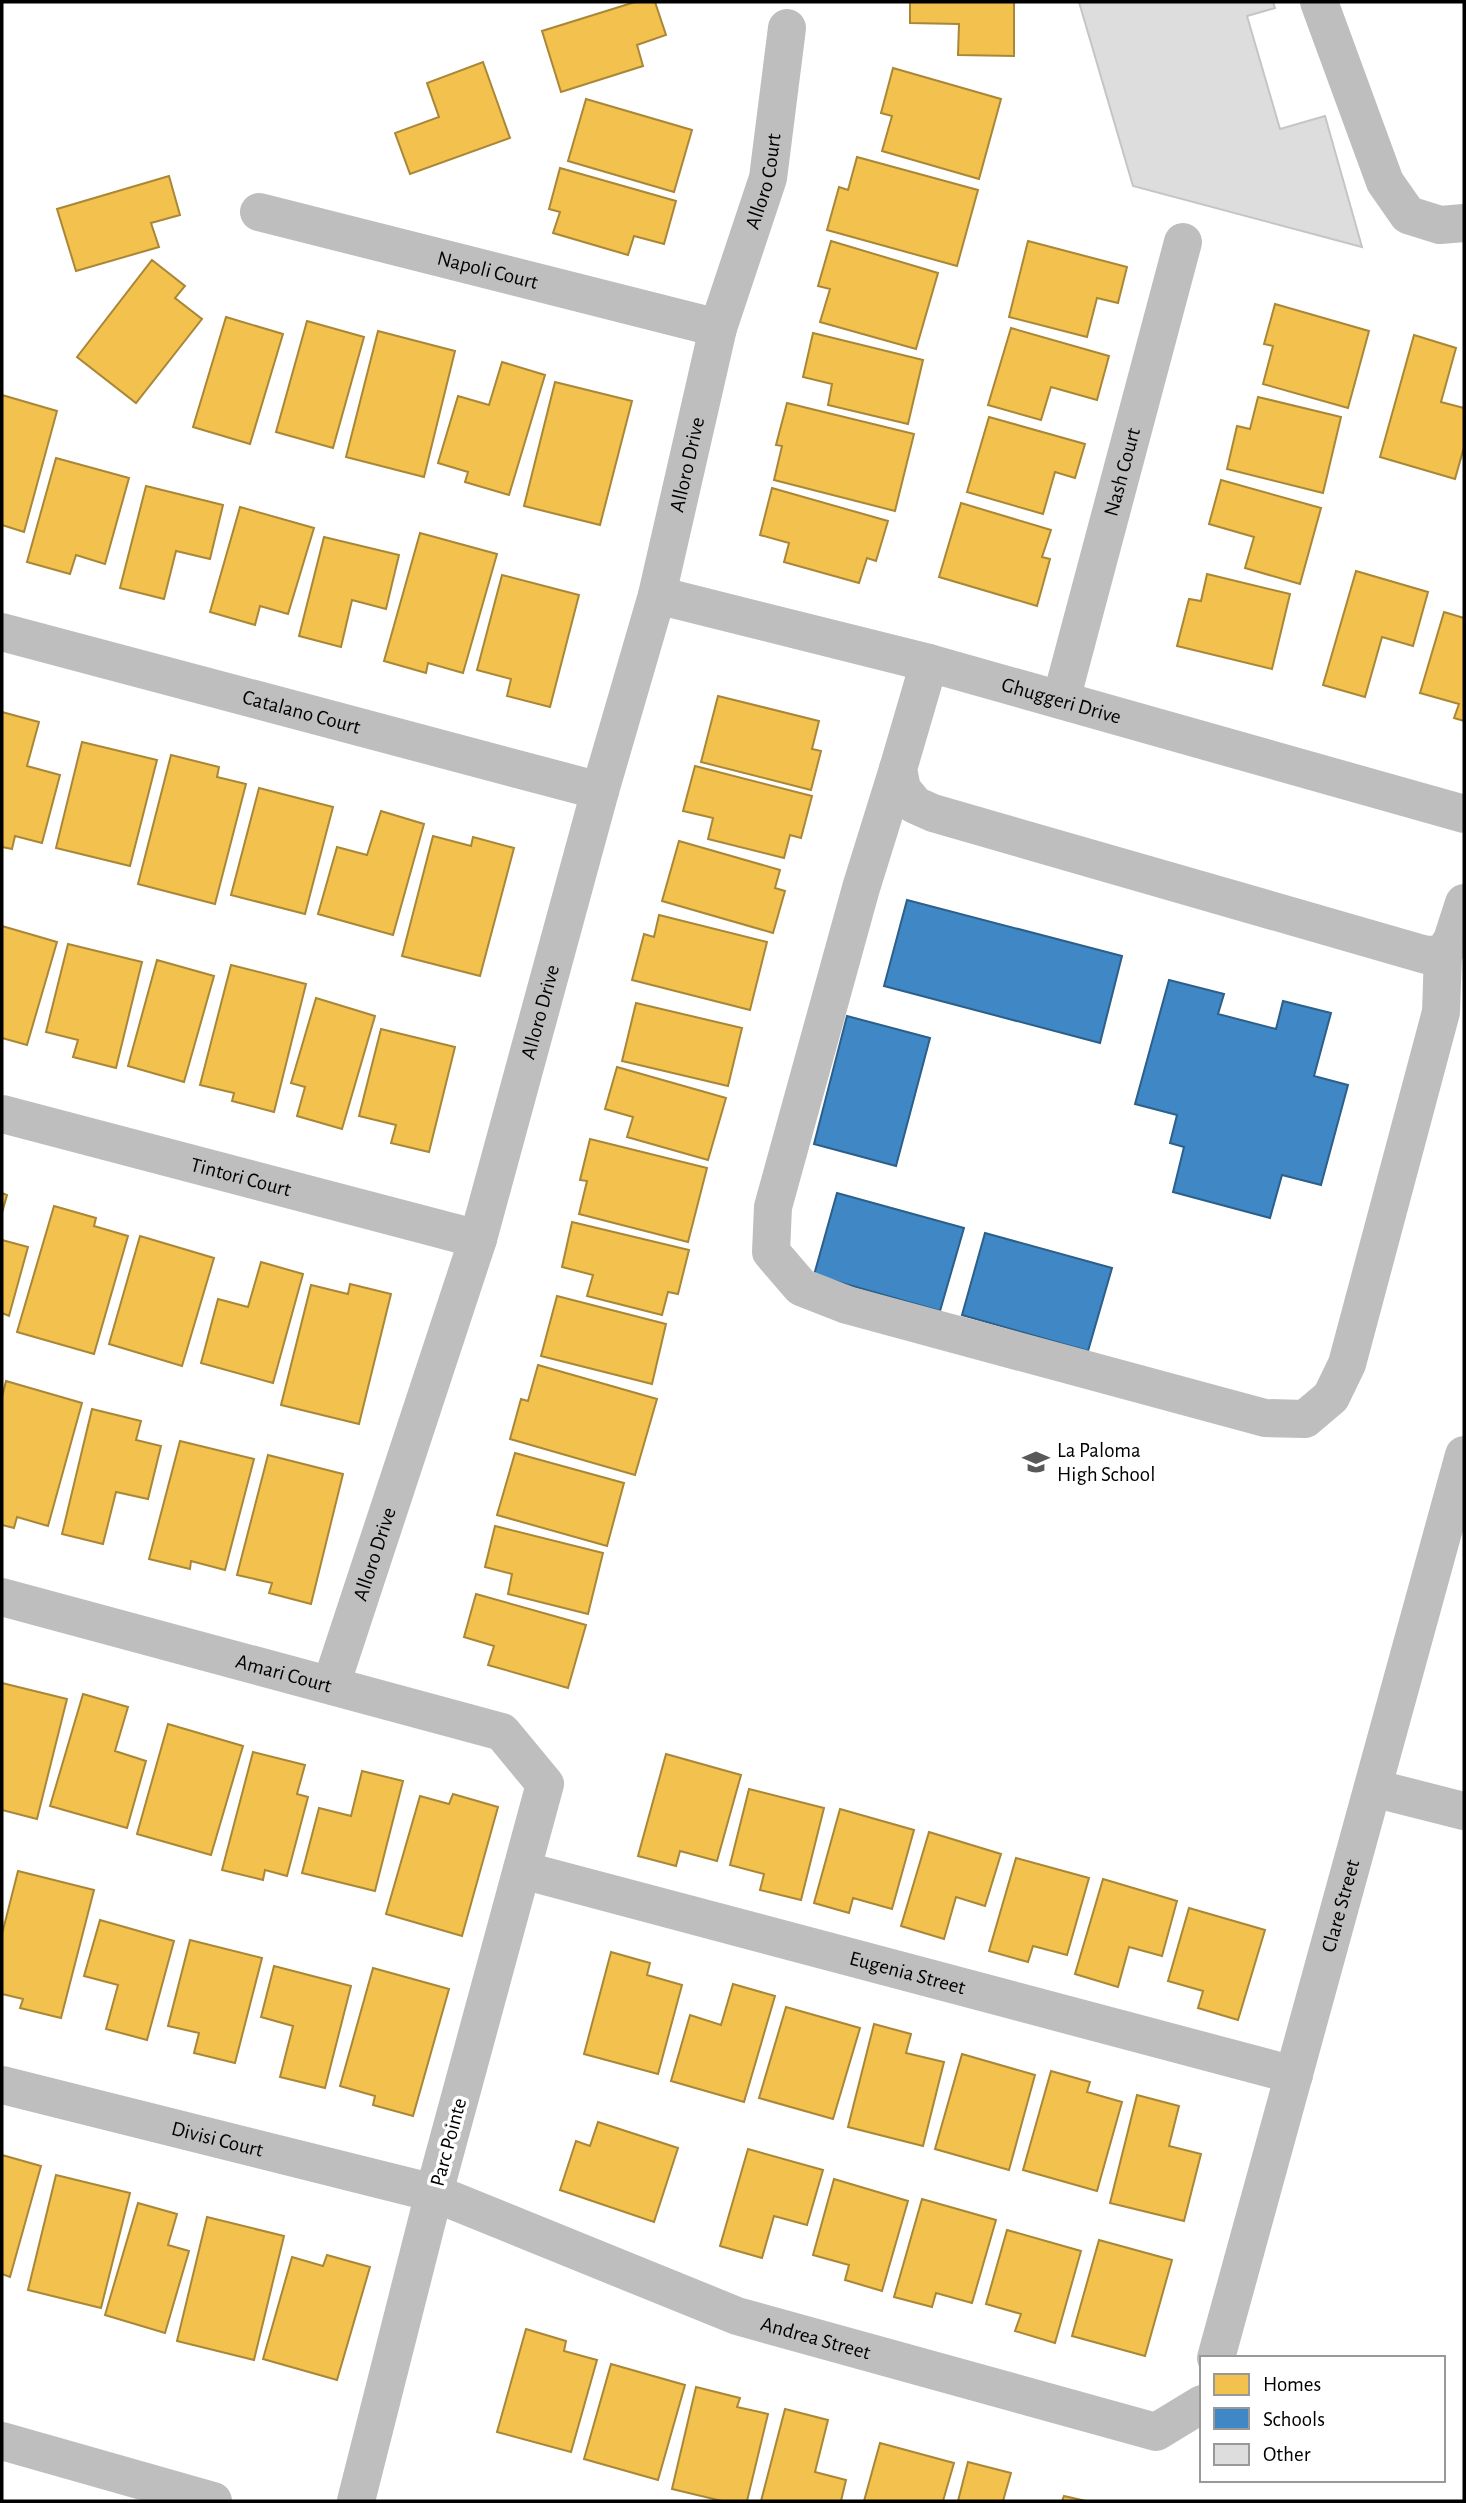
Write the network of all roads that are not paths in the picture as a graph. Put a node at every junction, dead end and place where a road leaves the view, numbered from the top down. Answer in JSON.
{"nodes":[{"id":1,"x":1320,"y":2,"type":"edge"},
{"id":2,"x":787,"y":29,"type":"dead end"},
{"id":3,"x":259,"y":212,"type":"dead end"},
{"id":4,"x":1464,"y":223,"type":"edge"},
{"id":5,"x":1183,"y":242,"type":"dead end"},
{"id":6,"x":718,"y":328,"type":"junction"},
{"id":7,"x":657,"y":595,"type":"junction"},
{"id":8,"x":2,"y":632,"type":"edge"},
{"id":9,"x":929,"y":663,"type":"junction"},
{"id":10,"x":1061,"y":700,"type":"junction"},
{"id":11,"x":898,"y":769,"type":"junction"},
{"id":12,"x":600,"y":791,"type":"junction"},
{"id":13,"x":1464,"y":814,"type":"edge"},
{"id":14,"x":1464,"y":903,"type":"edge"},
{"id":15,"x":1443,"y":954,"type":"junction"},
{"id":16,"x":2,"y":1114,"type":"edge"},
{"id":17,"x":478,"y":1238,"type":"junction"},
{"id":18,"x":1464,"y":1455,"type":"edge"},
{"id":19,"x":2,"y":1597,"type":"edge"},
{"id":20,"x":331,"y":1685,"type":"junction"},
{"id":21,"x":545,"y":1784,"type":"joint"},
{"id":22,"x":1373,"y":1788,"type":"junction"},
{"id":23,"x":1464,"y":1811,"type":"edge"},
{"id":24,"x":522,"y":1870,"type":"junction"},
{"id":25,"x":1294,"y":2075,"type":"junction"},
{"id":26,"x":2,"y":2085,"type":"edge"},
{"id":27,"x":434,"y":2193,"type":"junction"},
{"id":28,"x":1217,"y":2356,"type":"edge"},
{"id":29,"x":1200,"y":2405,"type":"edge"},
{"id":30,"x":2,"y":2441,"type":"edge"},
{"id":31,"x":213,"y":2501,"type":"edge"},
{"id":32,"x":356,"y":2501,"type":"edge"}],
"edges":[{"from":1,"to":4,"type":"street"},
{"from":2,"to":6,"type":"street","name":"Alloro Court"},
{"from":3,"to":6,"type":"street","name":"Napoli Court"},
{"from":5,"to":10,"type":"street","name":"Nash Court"},
{"from":6,"to":7,"type":"street","name":"Alloro Drive"},
{"from":7,"to":9,"type":"street","name":"Ghuggeri Drive"},
{"from":7,"to":12,"type":"street","name":"Alloro Drive"},
{"from":8,"to":12,"type":"street","name":"Catalano Court"},
{"from":9,"to":10,"type":"street","name":"Ghuggeri Drive"},
{"from":9,"to":11,"type":"street"},
{"from":10,"to":13,"type":"street","name":"Ghuggeri Drive"},
{"from":11,"to":15,"type":"street"},
{"from":11,"to":15,"type":"street"},
{"from":12,"to":17,"type":"street","name":"Alloro Drive"},
{"from":14,"to":15,"type":"street"},
{"from":16,"to":17,"type":"street","name":"Tintori Court"},
{"from":17,"to":20,"type":"street","name":"Alloro Drive"},
{"from":18,"to":22,"type":"street","name":"Clare Street"},
{"from":19,"to":20,"type":"street","name":"Amari Court"},
{"from":20,"to":21,"type":"street","name":"Amari Court"},
{"from":21,"to":24,"type":"street","name":"Parc Pointe"},
{"from":22,"to":23,"type":"street"},
{"from":22,"to":25,"type":"street","name":"Clare Street"},
{"from":24,"to":25,"type":"street","name":"Eugenia Street"},
{"from":24,"to":27,"type":"street","name":"Parc Pointe"},
{"from":25,"to":28,"type":"street","name":"Clare Street"},
{"from":26,"to":27,"type":"street","name":"Divisi Court"},
{"from":27,"to":29,"type":"street","name":"Andrea Street"},
{"from":27,"to":32,"type":"street","name":"Parc Pointe"},
{"from":30,"to":31,"type":"street"}]}
